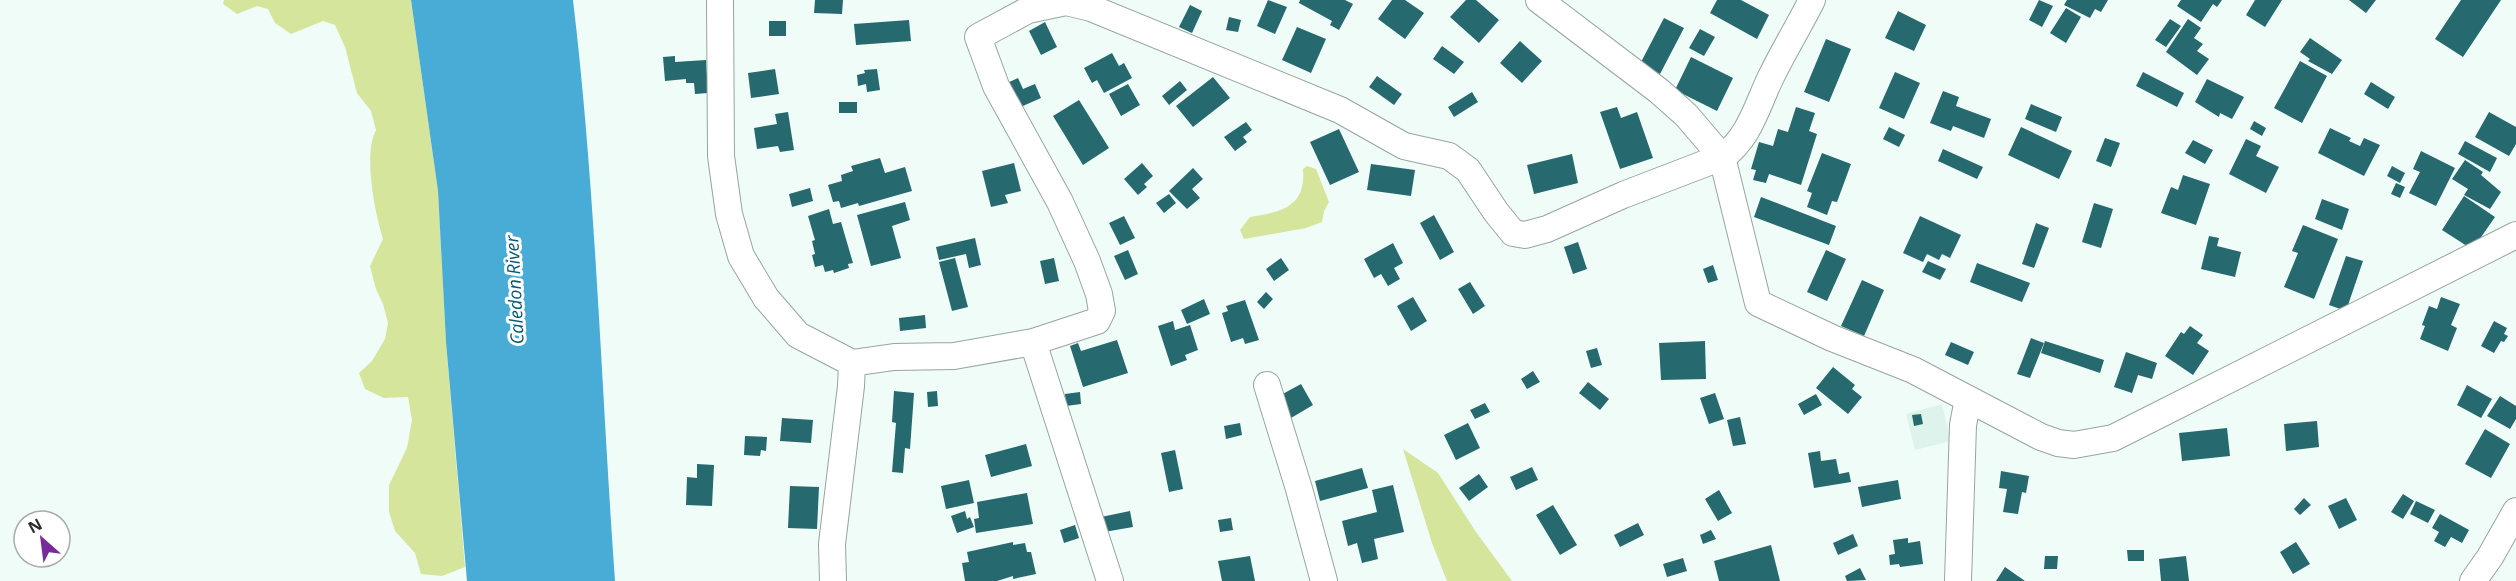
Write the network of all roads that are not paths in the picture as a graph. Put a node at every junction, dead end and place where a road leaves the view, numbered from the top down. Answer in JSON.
{"nodes":[{"id":1,"x":720,"y":0,"type":"edge"},
{"id":2,"x":1539,"y":0,"type":"edge"},
{"id":3,"x":1812,"y":0,"type":"edge"},
{"id":4,"x":1722,"y":157,"type":"junction"},
{"id":5,"x":2516,"y":235,"type":"edge"},
{"id":6,"x":1033,"y":342,"type":"junction"},
{"id":7,"x":852,"y":363,"type":"junction"},
{"id":8,"x":1267,"y":385,"type":"dead end"},
{"id":9,"x":1968,"y":399,"type":"junction"},
{"id":10,"x":2516,"y":512,"type":"edge"},
{"id":11,"x":833,"y":581,"type":"edge"},
{"id":12,"x":1110,"y":581,"type":"edge"},
{"id":13,"x":1324,"y":581,"type":"edge"},
{"id":14,"x":1958,"y":581,"type":"edge"},
{"id":15,"x":2473,"y":581,"type":"edge"}],
"edges":[{"from":1,"to":7,"type":"street"},
{"from":2,"to":4,"type":"street"},
{"from":3,"to":4,"type":"street"},
{"from":4,"to":6,"type":"street"},
{"from":4,"to":9,"type":"street"},
{"from":5,"to":9,"type":"street"},
{"from":6,"to":7,"type":"street"},
{"from":6,"to":12,"type":"street"},
{"from":7,"to":11,"type":"street"},
{"from":8,"to":13,"type":"street"},
{"from":9,"to":14,"type":"street"},
{"from":10,"to":15,"type":"street"}]}
